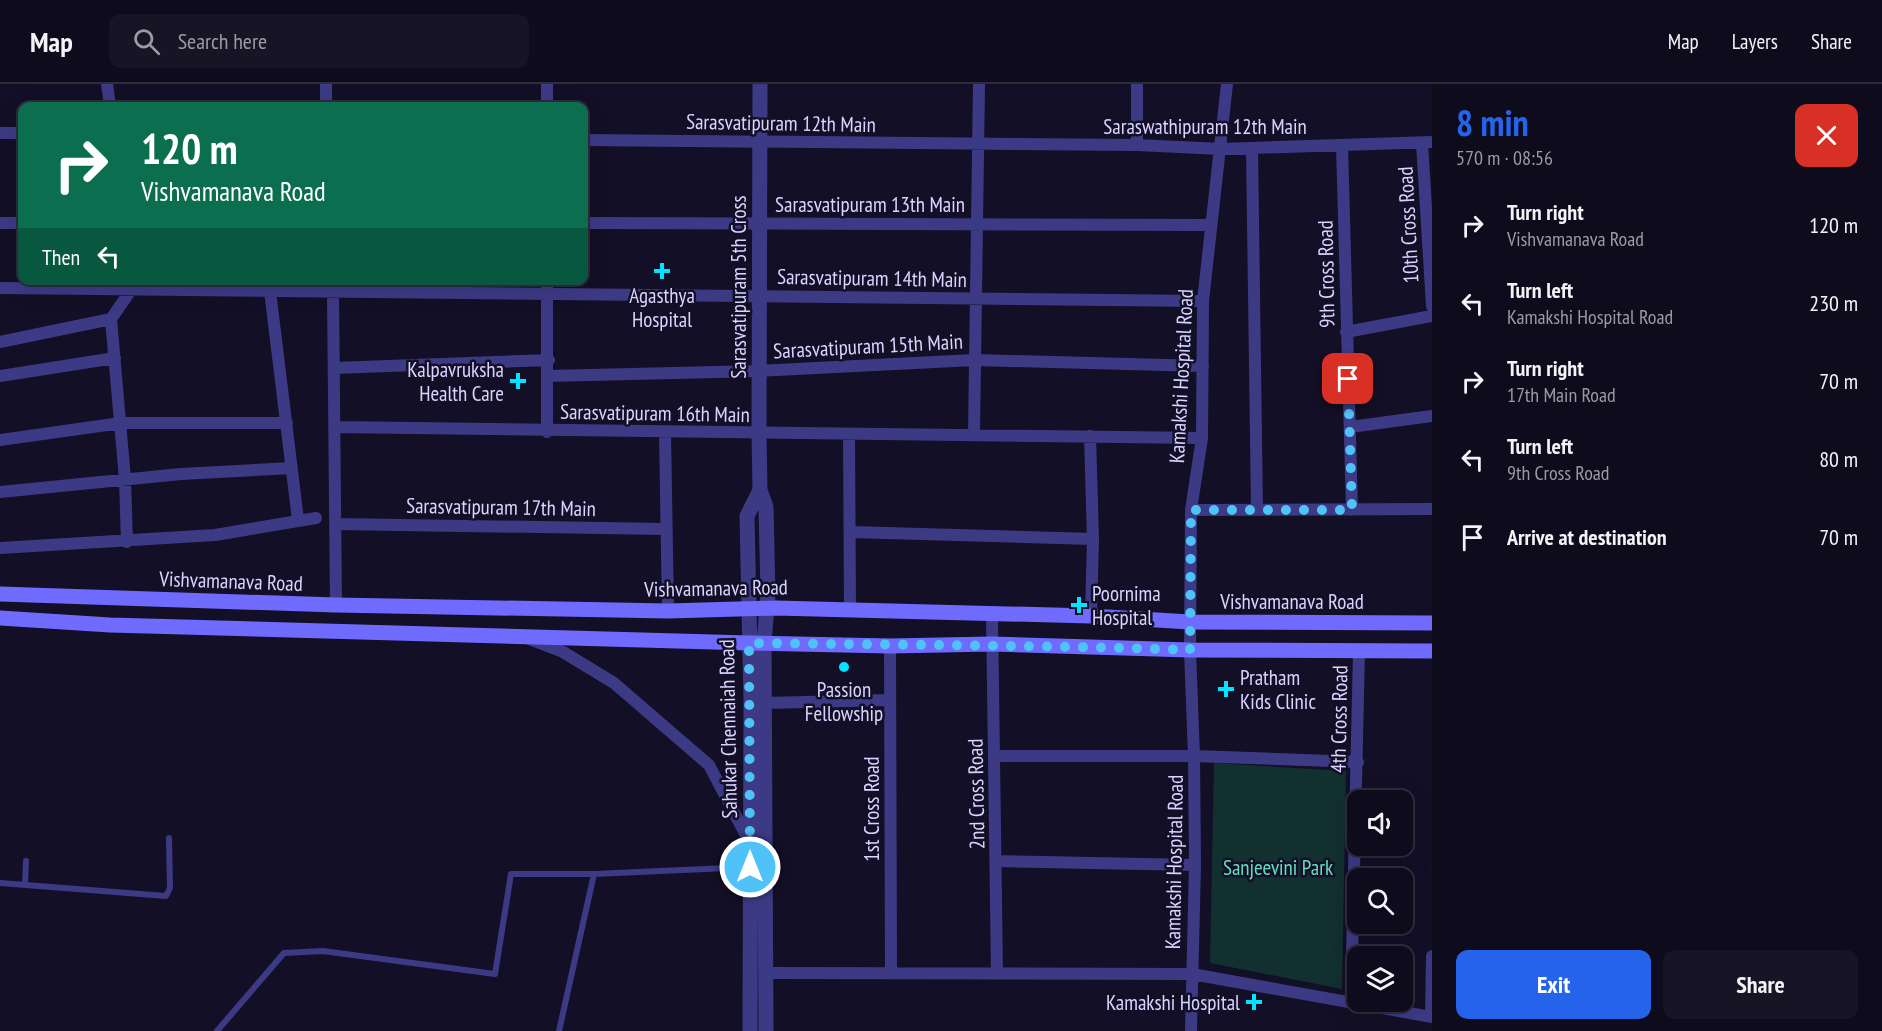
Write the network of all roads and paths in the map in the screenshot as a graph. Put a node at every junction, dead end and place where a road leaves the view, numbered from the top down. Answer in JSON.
{"nodes":[{"id":1,"x":107,"y":84,"type":"edge"},
{"id":2,"x":326,"y":84,"type":"edge"},
{"id":3,"x":547,"y":84,"type":"edge"},
{"id":4,"x":760,"y":84,"type":"edge"},
{"id":5,"x":979,"y":84,"type":"edge"},
{"id":6,"x":1137,"y":84,"type":"edge"},
{"id":7,"x":1227,"y":84,"type":"edge"},
{"id":8,"x":109,"y":102,"type":"edge"},
{"id":9,"x":326,"y":102,"type":"edge"},
{"id":10,"x":547,"y":102,"type":"edge"},
{"id":11,"x":0,"y":133,"type":"edge"},
{"id":12,"x":18,"y":133,"type":"edge"},
{"id":13,"x":588,"y":140,"type":"edge"},
{"id":14,"x":760,"y":142,"type":"junction"},
{"id":15,"x":1427,"y":142,"type":"edge"},
{"id":16,"x":978,"y":145,"type":"junction"},
{"id":17,"x":1137,"y":145,"type":"junction"},
{"id":18,"x":1342,"y":145,"type":"junction"},
{"id":19,"x":1252,"y":148,"type":"junction"},
{"id":20,"x":1221,"y":149,"type":"junction"},
{"id":21,"x":0,"y":223,"type":"edge"},
{"id":22,"x":18,"y":223,"type":"edge"},
{"id":23,"x":588,"y":223,"type":"edge"},
{"id":24,"x":759,"y":223,"type":"junction"},
{"id":25,"x":977,"y":223,"type":"junction"},
{"id":26,"x":1211,"y":225,"type":"junction"},
{"id":27,"x":131,"y":285,"type":"edge"},
{"id":28,"x":547,"y":285,"type":"edge"},
{"id":29,"x":0,"y":288,"type":"edge"},
{"id":30,"x":328,"y":288,"type":"edge"},
{"id":31,"x":270,"y":291,"type":"junction"},
{"id":32,"x":547,"y":294,"type":"junction"},
{"id":33,"x":759,"y":296,"type":"junction"},
{"id":34,"x":976,"y":298,"type":"junction"},
{"id":35,"x":1203,"y":301,"type":"junction"},
{"id":36,"x":1432,"y":306,"type":"edge"},
{"id":37,"x":1432,"y":316,"type":"edge"},
{"id":38,"x":111,"y":319,"type":"junction"},
{"id":39,"x":1346,"y":332,"type":"junction"},
{"id":40,"x":0,"y":342,"type":"edge"},
{"id":41,"x":114,"y":358,"type":"junction"},
{"id":42,"x":549,"y":360,"type":"junction"},
{"id":43,"x":974,"y":360,"type":"junction"},
{"id":44,"x":1203,"y":366,"type":"junction"},
{"id":45,"x":334,"y":368,"type":"junction"},
{"id":46,"x":759,"y":371,"type":"junction"},
{"id":47,"x":0,"y":376,"type":"edge"},
{"id":48,"x":547,"y":376,"type":"junction"},
{"id":49,"x":1432,"y":416,"type":"edge"},
{"id":50,"x":121,"y":423,"type":"junction"},
{"id":51,"x":287,"y":423,"type":"junction"},
{"id":52,"x":335,"y":427,"type":"junction"},
{"id":53,"x":1350,"y":427,"type":"junction"},
{"id":54,"x":547,"y":432,"type":"junction"},
{"id":55,"x":665,"y":433,"type":"junction"},
{"id":56,"x":759,"y":434,"type":"junction"},
{"id":57,"x":849,"y":434,"type":"junction"},
{"id":58,"x":974,"y":434,"type":"junction"},
{"id":59,"x":1090,"y":436,"type":"junction"},
{"id":60,"x":1202,"y":438,"type":"junction"},
{"id":61,"x":0,"y":440,"type":"edge"},
{"id":62,"x":292,"y":468,"type":"junction"},
{"id":63,"x":125,"y":479,"type":"junction"},
{"id":64,"x":760,"y":490,"type":"junction"},
{"id":65,"x":0,"y":492,"type":"edge"},
{"id":66,"x":1432,"y":509,"type":"edge"},
{"id":67,"x":1191,"y":510,"type":"junction"},
{"id":68,"x":1257,"y":510,"type":"junction"},
{"id":69,"x":1352,"y":510,"type":"junction"},
{"id":70,"x":316,"y":518,"type":"dead end"},
{"id":71,"x":298,"y":520,"type":"junction"},
{"id":72,"x":336,"y":524,"type":"junction"},
{"id":73,"x":666,"y":529,"type":"junction"},
{"id":74,"x":851,"y":532,"type":"junction"},
{"id":75,"x":1093,"y":539,"type":"junction"},
{"id":76,"x":127,"y":542,"type":"junction"},
{"id":77,"x":0,"y":548,"type":"edge"},
{"id":78,"x":0,"y":594,"type":"edge"},
{"id":79,"x":336,"y":605,"type":"junction"},
{"id":80,"x":747,"y":607,"type":"junction"},
{"id":81,"x":766,"y":608,"type":"junction"},
{"id":82,"x":850,"y":610,"type":"junction"},
{"id":83,"x":668,"y":611,"type":"junction"},
{"id":84,"x":992,"y":615,"type":"junction"},
{"id":85,"x":1091,"y":616,"type":"junction"},
{"id":86,"x":0,"y":618,"type":"edge"},
{"id":87,"x":1191,"y":622,"type":"junction"},
{"id":88,"x":1432,"y":623,"type":"edge"},
{"id":89,"x":522,"y":636,"type":"junction"},
{"id":90,"x":757,"y":643,"type":"junction"},
{"id":91,"x":992,"y":644,"type":"junction"},
{"id":92,"x":890,"y":646,"type":"junction"},
{"id":93,"x":1190,"y":650,"type":"junction"},
{"id":94,"x":1359,"y":651,"type":"junction"},
{"id":95,"x":1432,"y":651,"type":"edge"},
{"id":96,"x":890,"y":700,"type":"junction"},
{"id":97,"x":765,"y":703,"type":"junction"},
{"id":98,"x":995,"y":756,"type":"junction"},
{"id":99,"x":1194,"y":756,"type":"junction"},
{"id":100,"x":1358,"y":762,"type":"junction"},
{"id":101,"x":169,"y":838,"type":"dead end"},
{"id":102,"x":750,"y":844,"type":"junction"},
{"id":103,"x":26,"y":861,"type":"dead end"},
{"id":104,"x":997,"y":861,"type":"junction"},
{"id":105,"x":1195,"y":865,"type":"junction"},
{"id":106,"x":750,"y":867,"type":"junction"},
{"id":107,"x":594,"y":874,"type":"junction"},
{"id":108,"x":0,"y":883,"type":"edge"},
{"id":109,"x":25,"y":885,"type":"junction"},
{"id":110,"x":1353,"y":946,"type":"edge"},
{"id":111,"x":1432,"y":956,"type":"edge"},
{"id":112,"x":891,"y":972,"type":"junction"},
{"id":113,"x":766,"y":973,"type":"junction"},
{"id":114,"x":997,"y":973,"type":"junction"},
{"id":115,"x":1192,"y":974,"type":"junction"},
{"id":116,"x":1347,"y":1001,"type":"edge"},
{"id":117,"x":1404,"y":1012,"type":"edge"},
{"id":118,"x":1431,"y":1017,"type":"edge"},
{"id":119,"x":217,"y":1031,"type":"edge"},
{"id":120,"x":559,"y":1031,"type":"edge"},
{"id":121,"x":750,"y":1031,"type":"edge"},
{"id":122,"x":766,"y":1031,"type":"edge"},
{"id":123,"x":1191,"y":1031,"type":"edge"}],
"edges":[{"from":1,"to":8,"type":"street"},
{"from":2,"to":9,"type":"street"},
{"from":3,"to":10,"type":"street"},
{"from":4,"to":14,"type":"street","name":"Sarasvatipuram 5th Cross"},
{"from":5,"to":16,"type":"street"},
{"from":6,"to":17,"type":"street"},
{"from":7,"to":20,"type":"street","name":"Kamakshi Hospital Road"},
{"from":11,"to":12,"type":"street"},
{"from":13,"to":14,"type":"street","name":"Sarasvatipuram 12th Main"},
{"from":14,"to":16,"type":"street","name":"Sarasvatipuram 12th Main"},
{"from":14,"to":24,"type":"street","name":"Sarasvatipuram 5th Cross"},
{"from":15,"to":18,"type":"street","name":"Saraswathipuram 12th Main"},
{"from":15,"to":36,"type":"street","name":"10th Cross Road"},
{"from":16,"to":17,"type":"street","name":"Saraswathipuram 12th Main"},
{"from":16,"to":25,"type":"street"},
{"from":17,"to":20,"type":"street","name":"Saraswathipuram 12th Main"},
{"from":18,"to":19,"type":"street","name":"Saraswathipuram 12th Main"},
{"from":18,"to":39,"type":"street","name":"9th Cross Road"},
{"from":19,"to":20,"type":"street","name":"Saraswathipuram 12th Main"},
{"from":19,"to":68,"type":"street"},
{"from":20,"to":26,"type":"street","name":"Kamakshi Hospital Road"},
{"from":21,"to":22,"type":"street"},
{"from":23,"to":24,"type":"street","name":"Sarasvatipuram 13th Main"},
{"from":24,"to":25,"type":"street","name":"Sarasvatipuram 13th Main"},
{"from":24,"to":33,"type":"street","name":"Sarasvatipuram 5th Cross"},
{"from":25,"to":26,"type":"street","name":"Sarasvatipuram 13th Main"},
{"from":25,"to":34,"type":"street"},
{"from":26,"to":35,"type":"street","name":"Kamakshi Hospital Road"},
{"from":27,"to":29,"type":"street","name":"Sarasvatipuram 14th Main"},
{"from":27,"to":31,"type":"street","name":"Sarasvatipuram 14th Main"},
{"from":27,"to":38,"type":"street"},
{"from":28,"to":32,"type":"street"},
{"from":30,"to":31,"type":"street","name":"Sarasvatipuram 14th Main"},
{"from":30,"to":32,"type":"street","name":"Sarasvatipuram 14th Main"},
{"from":30,"to":45,"type":"street"},
{"from":31,"to":51,"type":"street"},
{"from":32,"to":33,"type":"street","name":"Sarasvatipuram 14th Main"},
{"from":32,"to":42,"type":"street"},
{"from":33,"to":34,"type":"street","name":"Sarasvatipuram 14th Main"},
{"from":33,"to":46,"type":"street","name":"Sarasvatipuram 5th Cross"},
{"from":34,"to":35,"type":"street","name":"Sarasvatipuram 14th Main"},
{"from":34,"to":43,"type":"street"},
{"from":35,"to":44,"type":"street","name":"Kamakshi Hospital Road"},
{"from":37,"to":39,"type":"street"},
{"from":38,"to":40,"type":"street"},
{"from":38,"to":41,"type":"street"},
{"from":39,"to":53,"type":"street","name":"9th Cross Road"},
{"from":41,"to":47,"type":"street"},
{"from":41,"to":50,"type":"street"},
{"from":42,"to":45,"type":"street"},
{"from":42,"to":48,"type":"street"},
{"from":43,"to":44,"type":"street","name":"Sarasvatipuram 15th Main"},
{"from":43,"to":46,"type":"street","name":"Sarasvatipuram 15th Main"},
{"from":43,"to":58,"type":"street"},
{"from":44,"to":60,"type":"street","name":"Kamakshi Hospital Road"},
{"from":45,"to":52,"type":"street"},
{"from":46,"to":48,"type":"street","name":"Sarasvatipuram 15th Main"},
{"from":46,"to":56,"type":"street","name":"Sarasvatipuram 5th Cross"},
{"from":48,"to":54,"type":"street"},
{"from":49,"to":53,"type":"street"},
{"from":50,"to":51,"type":"street"},
{"from":50,"to":61,"type":"street"},
{"from":50,"to":63,"type":"street"},
{"from":51,"to":62,"type":"street"},
{"from":52,"to":54,"type":"street","name":"Sarasvatipuram 16th Main"},
{"from":52,"to":72,"type":"street"},
{"from":53,"to":69,"type":"street","name":"9th Cross Road"},
{"from":54,"to":55,"type":"street","name":"Sarasvatipuram 16th Main"},
{"from":55,"to":56,"type":"street","name":"Sarasvatipuram 16th Main"},
{"from":55,"to":73,"type":"street"},
{"from":56,"to":57,"type":"street","name":"Sarasvatipuram 16th Main"},
{"from":56,"to":64,"type":"street","name":"Sarasvatipuram 5th Cross"},
{"from":57,"to":58,"type":"street","name":"Sarasvatipuram 16th Main"},
{"from":57,"to":74,"type":"street"},
{"from":58,"to":59,"type":"street","name":"Sarasvatipuram 16th Main"},
{"from":59,"to":60,"type":"street","name":"Sarasvatipuram 16th Main"},
{"from":59,"to":75,"type":"street"},
{"from":60,"to":67,"type":"street","name":"Kamakshi Hospital Road"},
{"from":62,"to":63,"type":"street"},
{"from":62,"to":71,"type":"street"},
{"from":63,"to":65,"type":"street"},
{"from":63,"to":76,"type":"street"},
{"from":64,"to":80,"type":"street","name":"Sarasvatipuram 5th Cross"},
{"from":64,"to":81,"type":"street","name":"Sarasvatipuram 5th Cross"},
{"from":66,"to":69,"type":"street"},
{"from":67,"to":68,"type":"street"},
{"from":67,"to":87,"type":"street","name":"Kamakshi Hospital Road"},
{"from":68,"to":69,"type":"street"},
{"from":70,"to":71,"type":"street"},
{"from":71,"to":76,"type":"street"},
{"from":72,"to":73,"type":"street","name":"Sarasvatipuram 17th Main"},
{"from":72,"to":79,"type":"street"},
{"from":73,"to":83,"type":"street"},
{"from":74,"to":75,"type":"street"},
{"from":74,"to":82,"type":"street"},
{"from":75,"to":85,"type":"street"},
{"from":76,"to":77,"type":"street"},
{"from":78,"to":79,"type":"main road","name":"Vishvamanava Road"},
{"from":79,"to":83,"type":"main road","name":"Vishvamanava Road"},
{"from":80,"to":81,"type":"main road","name":"Vishvamanava Road"},
{"from":80,"to":83,"type":"main road","name":"Vishvamanava Road"},
{"from":80,"to":90,"type":"street","name":"Sahukar Chennaiah Road"},
{"from":81,"to":82,"type":"main road","name":"Vishvamanava Road"},
{"from":81,"to":90,"type":"street","name":"Sahukar Chennaiah Road"},
{"from":82,"to":84,"type":"main road","name":"Vishvamanava Road"},
{"from":84,"to":85,"type":"main road","name":"Vishvamanava Road"},
{"from":84,"to":91,"type":"street","name":"2nd Cross Road"},
{"from":85,"to":87,"type":"main road","name":"Vishvamanava Road"},
{"from":86,"to":89,"type":"main road"},
{"from":87,"to":88,"type":"main road","name":"Vishvamanava Road"},
{"from":87,"to":93,"type":"street","name":"Kamakshi Hospital Road"},
{"from":89,"to":90,"type":"main road"},
{"from":89,"to":102,"type":"street"},
{"from":90,"to":92,"type":"main road"},
{"from":90,"to":97,"type":"street","name":"Sahukar Chennaiah Road"},
{"from":90,"to":102,"type":"street","name":"Sahukar Chennaiah Road"},
{"from":91,"to":92,"type":"main road"},
{"from":91,"to":93,"type":"main road"},
{"from":91,"to":98,"type":"street","name":"2nd Cross Road"},
{"from":92,"to":96,"type":"street","name":"1st Cross Road"},
{"from":93,"to":94,"type":"main road"},
{"from":93,"to":99,"type":"street","name":"Kamakshi Hospital Road"},
{"from":94,"to":95,"type":"main road"},
{"from":94,"to":100,"type":"street","name":"4th Cross Road"},
{"from":96,"to":97,"type":"street"},
{"from":96,"to":112,"type":"street","name":"1st Cross Road"},
{"from":97,"to":113,"type":"street","name":"Sahukar Chennaiah Road"},
{"from":98,"to":99,"type":"street"},
{"from":98,"to":104,"type":"street","name":"2nd Cross Road"},
{"from":99,"to":100,"type":"street"},
{"from":99,"to":105,"type":"street","name":"Kamakshi Hospital Road"},
{"from":100,"to":110,"type":"street","name":"4th Cross Road"},
{"from":101,"to":109,"type":"lane"},
{"from":102,"to":106,"type":"street","name":"Sahukar Chennaiah Road"},
{"from":103,"to":109,"type":"lane"},
{"from":104,"to":105,"type":"street"},
{"from":104,"to":114,"type":"street","name":"2nd Cross Road"},
{"from":105,"to":115,"type":"street","name":"Kamakshi Hospital Road"},
{"from":106,"to":107,"type":"lane"},
{"from":106,"to":121,"type":"street","name":"Sahukar Chennaiah Road"},
{"from":107,"to":119,"type":"lane"},
{"from":107,"to":120,"type":"lane"},
{"from":108,"to":109,"type":"lane"},
{"from":111,"to":118,"type":"street"},
{"from":112,"to":113,"type":"street"},
{"from":112,"to":114,"type":"street"},
{"from":113,"to":122,"type":"street","name":"Sahukar Chennaiah Road"},
{"from":114,"to":115,"type":"street"},
{"from":115,"to":116,"type":"street"},
{"from":115,"to":123,"type":"street","name":"Kamakshi Hospital Road"},
{"from":117,"to":118,"type":"street"}]}
